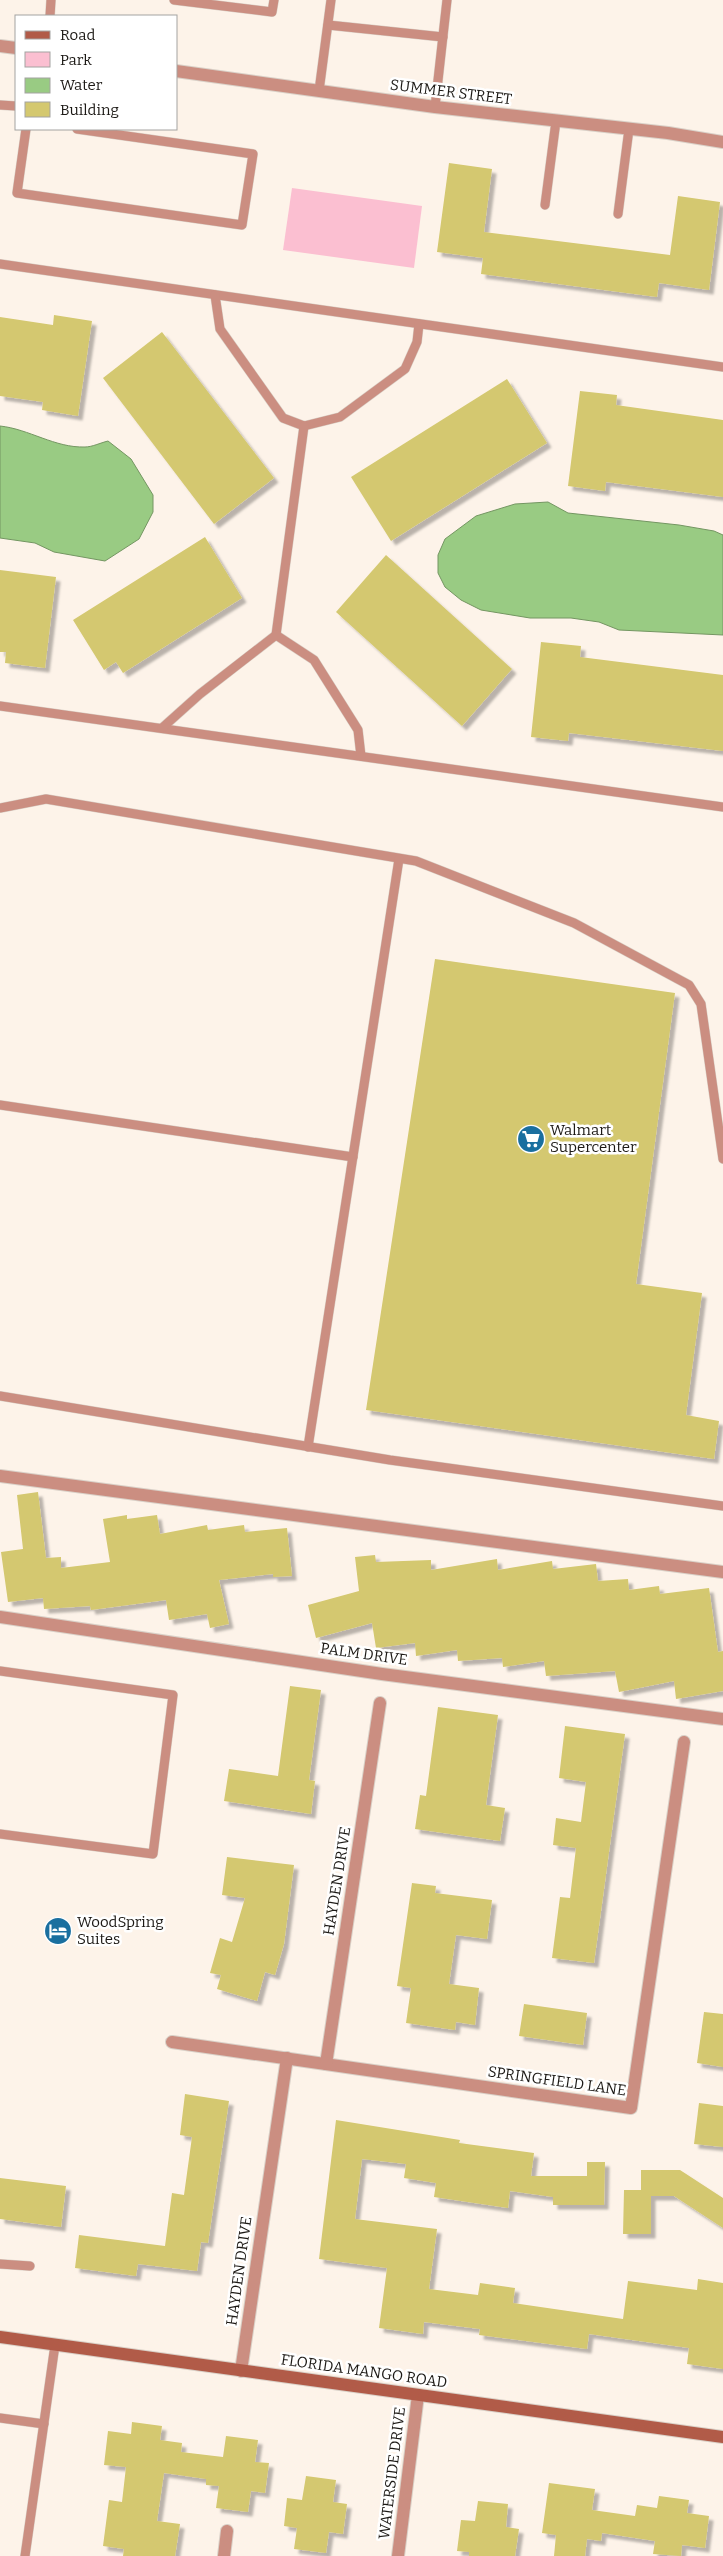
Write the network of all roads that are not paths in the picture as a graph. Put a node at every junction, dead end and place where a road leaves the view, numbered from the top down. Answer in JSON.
{"nodes":[{"id":1,"x":51,"y":0,"type":"edge"},
{"id":2,"x":174,"y":0,"type":"edge"},
{"id":3,"x":274,"y":0,"type":"edge"},
{"id":4,"x":331,"y":0,"type":"edge"},
{"id":5,"x":447,"y":0,"type":"edge"},
{"id":6,"x":50,"y":15,"type":"edge"},
{"id":7,"x":328,"y":25,"type":"junction"},
{"id":8,"x":443,"y":37,"type":"junction"},
{"id":9,"x":0,"y":46,"type":"edge"},
{"id":10,"x":15,"y":48,"type":"edge"},
{"id":11,"x":178,"y":71,"type":"edge"},
{"id":12,"x":319,"y":91,"type":"junction"},
{"id":13,"x":0,"y":105,"type":"edge"},
{"id":14,"x":15,"y":106,"type":"edge"},
{"id":15,"x":435,"y":107,"type":"junction"},
{"id":16,"x":556,"y":121,"type":"junction"},
{"id":17,"x":629,"y":129,"type":"junction"},
{"id":18,"x":26,"y":130,"type":"edge"},
{"id":19,"x":84,"y":130,"type":"edge"},
{"id":20,"x":723,"y":142,"type":"edge"},
{"id":21,"x":545,"y":205,"type":"dead end"},
{"id":22,"x":618,"y":214,"type":"dead end"},
{"id":23,"x":0,"y":264,"type":"edge"},
{"id":24,"x":215,"y":295,"type":"junction"},
{"id":25,"x":419,"y":324,"type":"junction"},
{"id":26,"x":723,"y":367,"type":"edge"},
{"id":27,"x":304,"y":426,"type":"junction"},
{"id":28,"x":276,"y":635,"type":"junction"},
{"id":29,"x":0,"y":706,"type":"edge"},
{"id":30,"x":162,"y":728,"type":"junction"},
{"id":31,"x":361,"y":756,"type":"junction"},
{"id":32,"x":723,"y":807,"type":"edge"},
{"id":33,"x":0,"y":808,"type":"edge"},
{"id":34,"x":399,"y":859,"type":"junction"},
{"id":35,"x":0,"y":1106,"type":"edge"},
{"id":36,"x":353,"y":1157,"type":"junction"},
{"id":37,"x":723,"y":1159,"type":"edge"},
{"id":38,"x":0,"y":1396,"type":"edge"},
{"id":39,"x":308,"y":1446,"type":"junction"},
{"id":40,"x":0,"y":1476,"type":"edge"},
{"id":41,"x":723,"y":1506,"type":"edge"},
{"id":42,"x":723,"y":1572,"type":"edge"},
{"id":43,"x":0,"y":1617,"type":"edge"},
{"id":44,"x":0,"y":1671,"type":"edge"},
{"id":45,"x":380,"y":1703,"type":"dead end"},
{"id":46,"x":723,"y":1719,"type":"edge"},
{"id":47,"x":684,"y":1742,"type":"dead end"},
{"id":48,"x":0,"y":1834,"type":"edge"},
{"id":49,"x":172,"y":2042,"type":"dead end"},
{"id":50,"x":287,"y":2058,"type":"junction"},
{"id":51,"x":326,"y":2064,"type":"junction"},
{"id":52,"x":0,"y":2264,"type":"edge"},
{"id":53,"x":30,"y":2266,"type":"dead end"},
{"id":54,"x":0,"y":2337,"type":"edge"},
{"id":55,"x":56,"y":2345,"type":"junction"},
{"id":56,"x":241,"y":2370,"type":"junction"},
{"id":57,"x":418,"y":2395,"type":"junction"},
{"id":58,"x":0,"y":2418,"type":"edge"},
{"id":59,"x":44,"y":2424,"type":"junction"},
{"id":60,"x":723,"y":2437,"type":"edge"},
{"id":61,"x":227,"y":2531,"type":"dead end"},
{"id":62,"x":25,"y":2556,"type":"edge"},
{"id":63,"x":224,"y":2556,"type":"edge"},
{"id":64,"x":398,"y":2556,"type":"edge"}],
"edges":[{"from":1,"to":6,"type":"lane"},
{"from":2,"to":3,"type":"lane"},
{"from":4,"to":7,"type":"lane"},
{"from":5,"to":8,"type":"lane"},
{"from":7,"to":8,"type":"lane"},
{"from":7,"to":12,"type":"lane"},
{"from":8,"to":15,"type":"lane"},
{"from":9,"to":10,"type":"street"},
{"from":11,"to":12,"type":"street","name":"SUMMER STREET"},
{"from":12,"to":15,"type":"street","name":"SUMMER STREET"},
{"from":13,"to":14,"type":"lane"},
{"from":15,"to":16,"type":"street","name":"SUMMER STREET"},
{"from":16,"to":17,"type":"street","name":"SUMMER STREET"},
{"from":16,"to":21,"type":"lane"},
{"from":17,"to":20,"type":"street","name":"SUMMER STREET"},
{"from":17,"to":22,"type":"lane"},
{"from":18,"to":19,"type":"lane"},
{"from":23,"to":24,"type":"lane"},
{"from":24,"to":25,"type":"lane"},
{"from":24,"to":27,"type":"lane"},
{"from":25,"to":26,"type":"lane"},
{"from":25,"to":27,"type":"lane"},
{"from":27,"to":28,"type":"lane"},
{"from":28,"to":30,"type":"lane"},
{"from":28,"to":31,"type":"lane"},
{"from":29,"to":30,"type":"lane"},
{"from":30,"to":31,"type":"lane"},
{"from":31,"to":32,"type":"lane"},
{"from":33,"to":34,"type":"lane"},
{"from":34,"to":36,"type":"lane"},
{"from":34,"to":37,"type":"lane"},
{"from":35,"to":36,"type":"lane"},
{"from":36,"to":39,"type":"lane"},
{"from":38,"to":39,"type":"lane"},
{"from":39,"to":41,"type":"lane"},
{"from":40,"to":42,"type":"street"},
{"from":43,"to":46,"type":"street","name":"PALM DRIVE"},
{"from":44,"to":48,"type":"lane"},
{"from":45,"to":51,"type":"street","name":"HAYDEN DRIVE"},
{"from":47,"to":51,"type":"street","name":"SPRINGFIELD LANE"},
{"from":49,"to":50,"type":"street","name":"SPRINGFIELD LANE"},
{"from":50,"to":51,"type":"street","name":"SPRINGFIELD LANE"},
{"from":50,"to":56,"type":"street","name":"HAYDEN DRIVE"},
{"from":52,"to":53,"type":"lane"},
{"from":54,"to":55,"type":"street","name":"FLORIDA MANGO ROAD"},
{"from":55,"to":56,"type":"street","name":"FLORIDA MANGO ROAD"},
{"from":55,"to":59,"type":"lane"},
{"from":56,"to":57,"type":"street","name":"FLORIDA MANGO ROAD"},
{"from":57,"to":60,"type":"street","name":"FLORIDA MANGO ROAD"},
{"from":57,"to":64,"type":"street","name":"WATERSIDE DRIVE"},
{"from":58,"to":59,"type":"lane"},
{"from":59,"to":62,"type":"lane"},
{"from":61,"to":63,"type":"street"}]}
